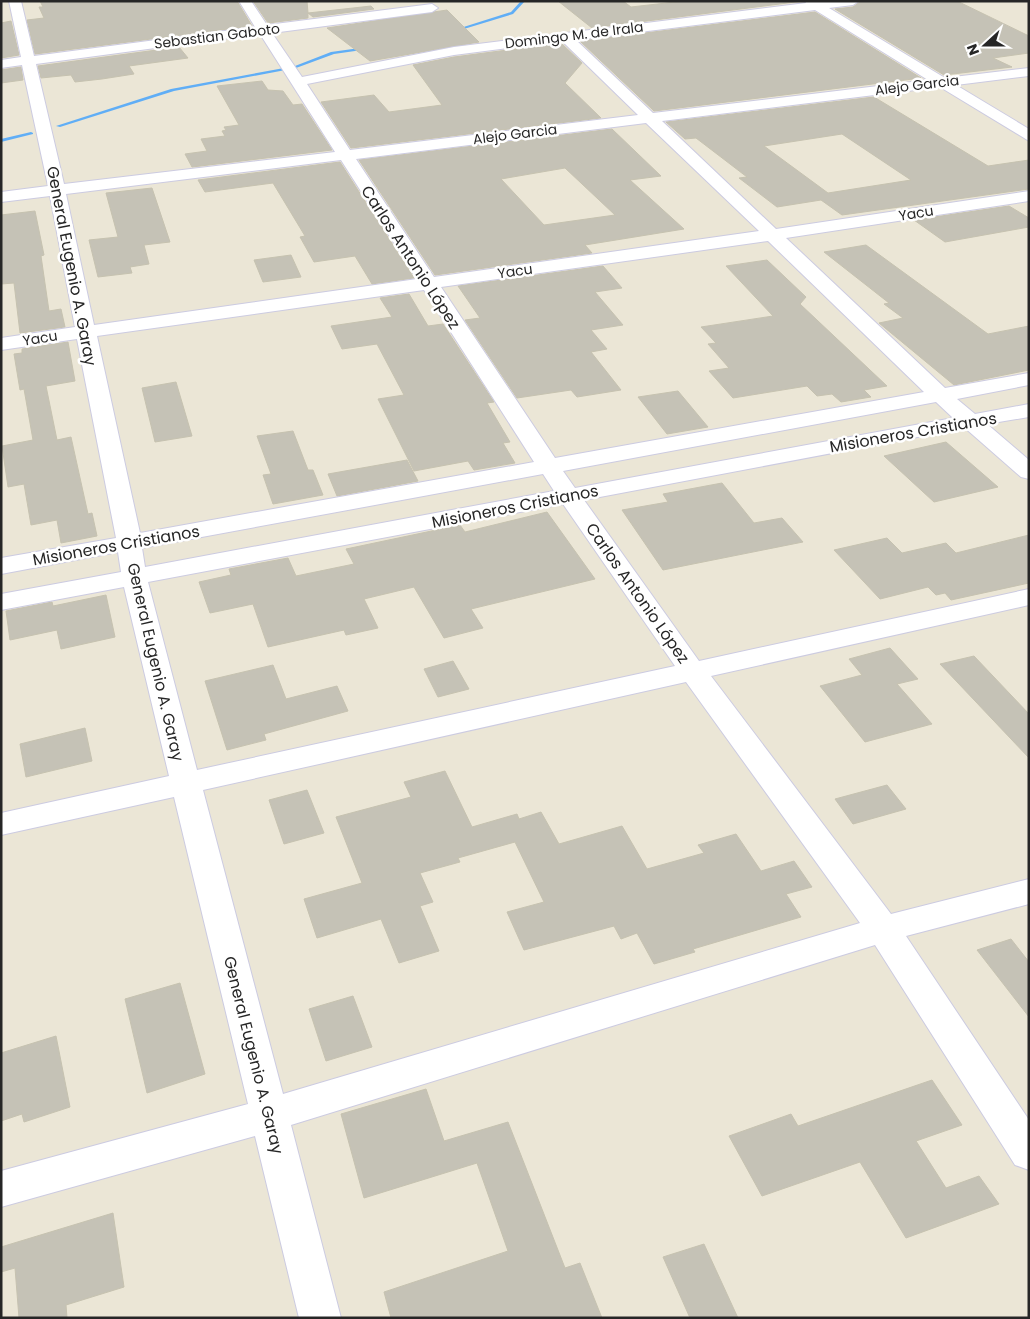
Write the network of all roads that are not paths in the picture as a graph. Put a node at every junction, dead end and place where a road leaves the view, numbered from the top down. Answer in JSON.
{"nodes":[{"id":1,"x":15,"y":1,"type":"edge"},
{"id":2,"x":245,"y":1,"type":"edge"},
{"id":3,"x":854,"y":1,"type":"edge"},
{"id":4,"x":812,"y":3,"type":"edge"},
{"id":5,"x":432,"y":8,"type":"dead end"},
{"id":6,"x":263,"y":30,"type":"junction"},
{"id":7,"x":564,"y":36,"type":"junction"},
{"id":8,"x":30,"y":61,"type":"junction"},
{"id":9,"x":1,"y":64,"type":"edge"},
{"id":10,"x":1029,"y":72,"type":"edge"},
{"id":11,"x":291,"y":73,"type":"junction"},
{"id":12,"x":940,"y":82,"type":"junction"},
{"id":13,"x":650,"y":117,"type":"junction"},
{"id":14,"x":1029,"y":136,"type":"edge"},
{"id":15,"x":344,"y":154,"type":"junction"},
{"id":16,"x":57,"y":190,"type":"junction"},
{"id":17,"x":1029,"y":196,"type":"edge"},
{"id":18,"x":1,"y":197,"type":"edge"},
{"id":19,"x":771,"y":235,"type":"junction"},
{"id":20,"x":428,"y":283,"type":"junction"},
{"id":21,"x":84,"y":331,"type":"junction"},
{"id":22,"x":1,"y":344,"type":"edge"},
{"id":23,"x":1029,"y":379,"type":"edge"},
{"id":24,"x":940,"y":395,"type":"junction"},
{"id":25,"x":1029,"y":410,"type":"edge"},
{"id":26,"x":970,"y":421,"type":"junction"},
{"id":27,"x":548,"y":467,"type":"junction"},
{"id":28,"x":1029,"y":472,"type":"edge"},
{"id":29,"x":570,"y":495,"type":"junction"},
{"id":30,"x":129,"y":542,"type":"junction"},
{"id":31,"x":1,"y":566,"type":"edge"},
{"id":32,"x":134,"y":577,"type":"junction"},
{"id":33,"x":1029,"y":597,"type":"edge"},
{"id":34,"x":1,"y":602,"type":"edge"},
{"id":35,"x":693,"y":672,"type":"junction"},
{"id":36,"x":184,"y":784,"type":"junction"},
{"id":37,"x":1,"y":824,"type":"edge"},
{"id":38,"x":1029,"y":890,"type":"edge"},
{"id":39,"x":883,"y":929,"type":"junction"},
{"id":40,"x":270,"y":1115,"type":"junction"},
{"id":41,"x":1029,"y":1153,"type":"edge"},
{"id":42,"x":1,"y":1189,"type":"edge"},
{"id":43,"x":320,"y":1318,"type":"edge"}],
"edges":[{"from":1,"to":8,"type":"street","name":"General Eugenio A. Garay"},
{"from":2,"to":6,"type":"street","name":"Carlos Antonio López"},
{"from":3,"to":4,"type":"street","name":"Domingo M. de Irala"},
{"from":4,"to":7,"type":"street","name":"Domingo M. de Irala"},
{"from":4,"to":12,"type":"street"},
{"from":5,"to":6,"type":"street","name":"Sebastian Gaboto"},
{"from":6,"to":8,"type":"street","name":"Sebastian Gaboto"},
{"from":6,"to":11,"type":"street","name":"Carlos Antonio López"},
{"from":7,"to":11,"type":"street","name":"Domingo M. de Irala"},
{"from":7,"to":13,"type":"street"},
{"from":8,"to":9,"type":"street","name":"Sebastian Gaboto"},
{"from":8,"to":16,"type":"street","name":"General Eugenio A. Garay"},
{"from":10,"to":12,"type":"street","name":"Alejo Garcia"},
{"from":11,"to":15,"type":"street","name":"Carlos Antonio López"},
{"from":12,"to":13,"type":"street","name":"Alejo Garcia"},
{"from":12,"to":14,"type":"street"},
{"from":13,"to":15,"type":"street","name":"Alejo Garcia"},
{"from":13,"to":19,"type":"street"},
{"from":15,"to":16,"type":"street","name":"Alejo Garcia"},
{"from":15,"to":20,"type":"street","name":"Carlos Antonio López"},
{"from":16,"to":18,"type":"street","name":"Alejo Garcia"},
{"from":16,"to":21,"type":"street","name":"General Eugenio A. Garay"},
{"from":17,"to":19,"type":"street","name":"Yacu"},
{"from":19,"to":20,"type":"street","name":"Yacu"},
{"from":19,"to":24,"type":"street"},
{"from":20,"to":21,"type":"street","name":"Yacu"},
{"from":20,"to":27,"type":"street","name":"Carlos Antonio López"},
{"from":21,"to":22,"type":"street","name":"Yacu"},
{"from":21,"to":30,"type":"street","name":"General Eugenio A. Garay"},
{"from":23,"to":24,"type":"street","name":"Misioneros Cristianos"},
{"from":24,"to":26,"type":"street"},
{"from":24,"to":27,"type":"street","name":"Misioneros Cristianos"},
{"from":25,"to":26,"type":"street","name":"Misioneros Cristianos"},
{"from":26,"to":28,"type":"street"},
{"from":26,"to":29,"type":"street","name":"Misioneros Cristianos"},
{"from":27,"to":29,"type":"street","name":"Carlos Antonio López"},
{"from":27,"to":30,"type":"street","name":"Misioneros Cristianos"},
{"from":29,"to":32,"type":"street","name":"Misioneros Cristianos"},
{"from":29,"to":35,"type":"street","name":"Carlos Antonio López"},
{"from":30,"to":31,"type":"street","name":"Misioneros Cristianos"},
{"from":30,"to":32,"type":"street","name":"General Eugenio A. Garay"},
{"from":32,"to":34,"type":"street","name":"Misioneros Cristianos"},
{"from":32,"to":36,"type":"street","name":"General Eugenio A. Garay"},
{"from":33,"to":35,"type":"street"},
{"from":35,"to":36,"type":"street"},
{"from":35,"to":39,"type":"street","name":"Carlos Antonio López"},
{"from":36,"to":37,"type":"street"},
{"from":36,"to":40,"type":"street","name":"General Eugenio A. Garay"},
{"from":38,"to":39,"type":"street"},
{"from":39,"to":40,"type":"street"},
{"from":39,"to":41,"type":"street","name":"Carlos Antonio López"},
{"from":40,"to":42,"type":"street"},
{"from":40,"to":43,"type":"street","name":"General Eugenio A. Garay"}]}
